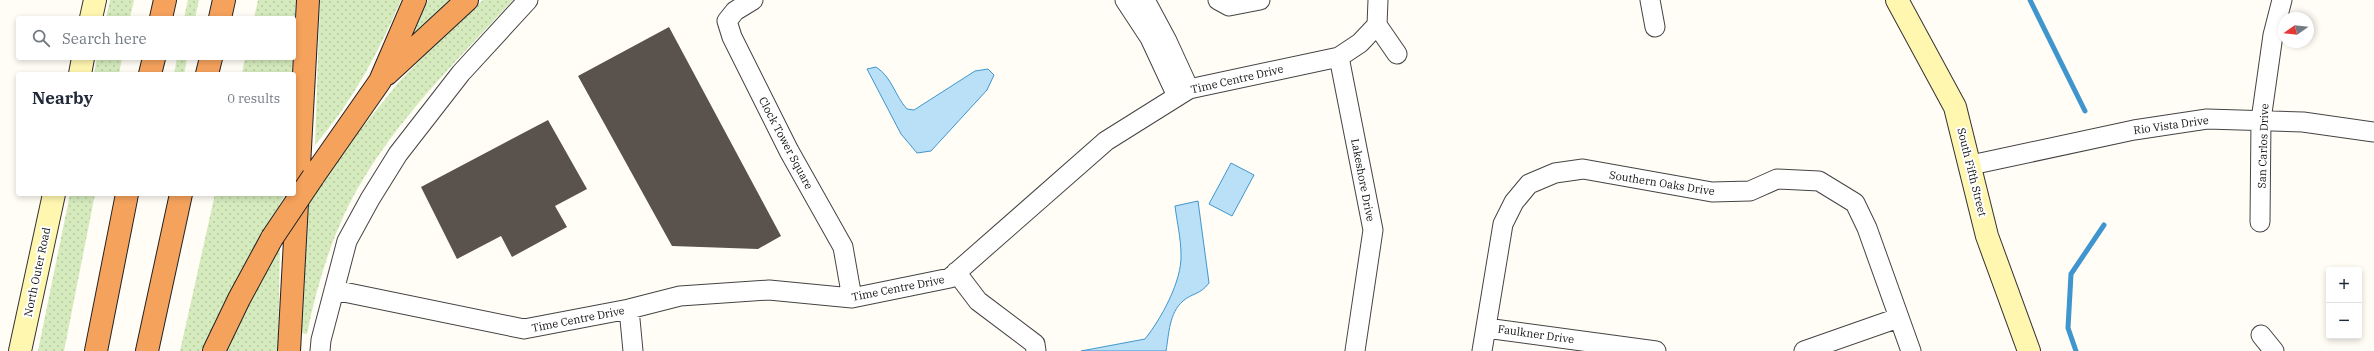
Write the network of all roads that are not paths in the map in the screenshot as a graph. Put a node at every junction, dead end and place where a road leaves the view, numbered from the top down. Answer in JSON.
{"nodes":[{"id":1,"x":95,"y":0,"type":"edge"},
{"id":2,"x":165,"y":0,"type":"edge"},
{"id":3,"x":224,"y":0,"type":"edge"},
{"id":4,"x":308,"y":0,"type":"edge"},
{"id":5,"x":415,"y":0,"type":"edge"},
{"id":6,"x":466,"y":0,"type":"edge"},
{"id":7,"x":528,"y":0,"type":"edge"},
{"id":8,"x":753,"y":0,"type":"edge"},
{"id":9,"x":1125,"y":0,"type":"edge"},
{"id":10,"x":1145,"y":0,"type":"edge"},
{"id":11,"x":1218,"y":0,"type":"edge"},
{"id":12,"x":1260,"y":0,"type":"edge"},
{"id":13,"x":1378,"y":0,"type":"edge"},
{"id":14,"x":1650,"y":0,"type":"edge"},
{"id":15,"x":1896,"y":0,"type":"edge"},
{"id":16,"x":2282,"y":0,"type":"edge"},
{"id":17,"x":91,"y":16,"type":"edge"},
{"id":18,"x":162,"y":16,"type":"edge"},
{"id":19,"x":220,"y":16,"type":"edge"},
{"id":20,"x":1377,"y":25,"type":"junction"},
{"id":21,"x":1655,"y":27,"type":"dead end"},
{"id":22,"x":1397,"y":54,"type":"dead end"},
{"id":23,"x":1339,"y":57,"type":"junction"},
{"id":24,"x":83,"y":60,"type":"edge"},
{"id":25,"x":154,"y":60,"type":"edge"},
{"id":26,"x":210,"y":60,"type":"edge"},
{"id":27,"x":80,"y":72,"type":"edge"},
{"id":28,"x":150,"y":72,"type":"edge"},
{"id":29,"x":208,"y":72,"type":"edge"},
{"id":30,"x":380,"y":81,"type":"junction"},
{"id":31,"x":1183,"y":93,"type":"junction"},
{"id":32,"x":2261,"y":120,"type":"junction"},
{"id":33,"x":2374,"y":132,"type":"edge"},
{"id":34,"x":1971,"y":165,"type":"junction"},
{"id":35,"x":54,"y":196,"type":"edge"},
{"id":36,"x":127,"y":196,"type":"edge"},
{"id":37,"x":181,"y":196,"type":"edge"},
{"id":38,"x":2260,"y":222,"type":"dead end"},
{"id":39,"x":956,"y":272,"type":"junction"},
{"id":40,"x":334,"y":290,"type":"junction"},
{"id":41,"x":852,"y":298,"type":"junction"},
{"id":42,"x":629,"y":309,"type":"junction"},
{"id":43,"x":1898,"y":318,"type":"junction"},
{"id":44,"x":1486,"y":328,"type":"junction"},
{"id":45,"x":2261,"y":335,"type":"dead end"},
{"id":46,"x":20,"y":351,"type":"edge"},
{"id":47,"x":96,"y":351,"type":"edge"},
{"id":48,"x":147,"y":351,"type":"edge"},
{"id":49,"x":214,"y":351,"type":"edge"},
{"id":50,"x":290,"y":351,"type":"edge"},
{"id":51,"x":320,"y":351,"type":"edge"},
{"id":52,"x":633,"y":351,"type":"edge"},
{"id":53,"x":1036,"y":351,"type":"edge"},
{"id":54,"x":1355,"y":351,"type":"edge"},
{"id":55,"x":1482,"y":351,"type":"edge"},
{"id":56,"x":1656,"y":351,"type":"edge"},
{"id":57,"x":1804,"y":351,"type":"edge"},
{"id":58,"x":1911,"y":351,"type":"edge"},
{"id":59,"x":2029,"y":351,"type":"edge"},
{"id":60,"x":2274,"y":351,"type":"edge"}],
"edges":[{"from":1,"to":17,"type":"street"},
{"from":2,"to":18,"type":"highway"},
{"from":3,"to":19,"type":"highway"},
{"from":4,"to":50,"type":"highway"},
{"from":5,"to":30,"type":"highway"},
{"from":6,"to":30,"type":"highway"},
{"from":7,"to":40,"type":"street"},
{"from":8,"to":41,"type":"street","name":"Clock Tower Square"},
{"from":9,"to":31,"type":"street"},
{"from":10,"to":31,"type":"street"},
{"from":11,"to":12,"type":"street"},
{"from":13,"to":20,"type":"street"},
{"from":14,"to":21,"type":"street"},
{"from":15,"to":34,"type":"street","name":"South Fifth Street"},
{"from":16,"to":32,"type":"street","name":"San Carlos Drive"},
{"from":20,"to":22,"type":"street"},
{"from":20,"to":23,"type":"street","name":"Time Centre Drive"},
{"from":23,"to":31,"type":"street","name":"Time Centre Drive"},
{"from":23,"to":54,"type":"street","name":"Lakeshore Drive"},
{"from":24,"to":27,"type":"street"},
{"from":25,"to":28,"type":"highway"},
{"from":26,"to":29,"type":"highway"},
{"from":30,"to":49,"type":"highway","bridge":true},
{"from":31,"to":39,"type":"street","name":"Time Centre Drive"},
{"from":32,"to":33,"type":"street","name":"Rio Vista Drive"},
{"from":32,"to":34,"type":"street","name":"Rio Vista Drive"},
{"from":32,"to":38,"type":"street","name":"San Carlos Drive"},
{"from":34,"to":59,"type":"street","name":"South Fifth Street"},
{"from":35,"to":46,"type":"street","name":"North Outer Road"},
{"from":36,"to":47,"type":"highway"},
{"from":37,"to":48,"type":"highway"},
{"from":39,"to":41,"type":"street","name":"Time Centre Drive"},
{"from":39,"to":53,"type":"street"},
{"from":40,"to":42,"type":"street","name":"Time Centre Drive"},
{"from":40,"to":51,"type":"street"},
{"from":41,"to":42,"type":"street","name":"Time Centre Drive"},
{"from":42,"to":52,"type":"street"},
{"from":43,"to":44,"type":"street","name":"Southern Oaks Drive"},
{"from":43,"to":57,"type":"street"},
{"from":43,"to":58,"type":"street","name":"Southern Oaks Drive"},
{"from":44,"to":55,"type":"street","name":"Southern Oaks Drive"},
{"from":44,"to":56,"type":"street","name":"Faulkner Drive"},
{"from":45,"to":60,"type":"street"}]}
